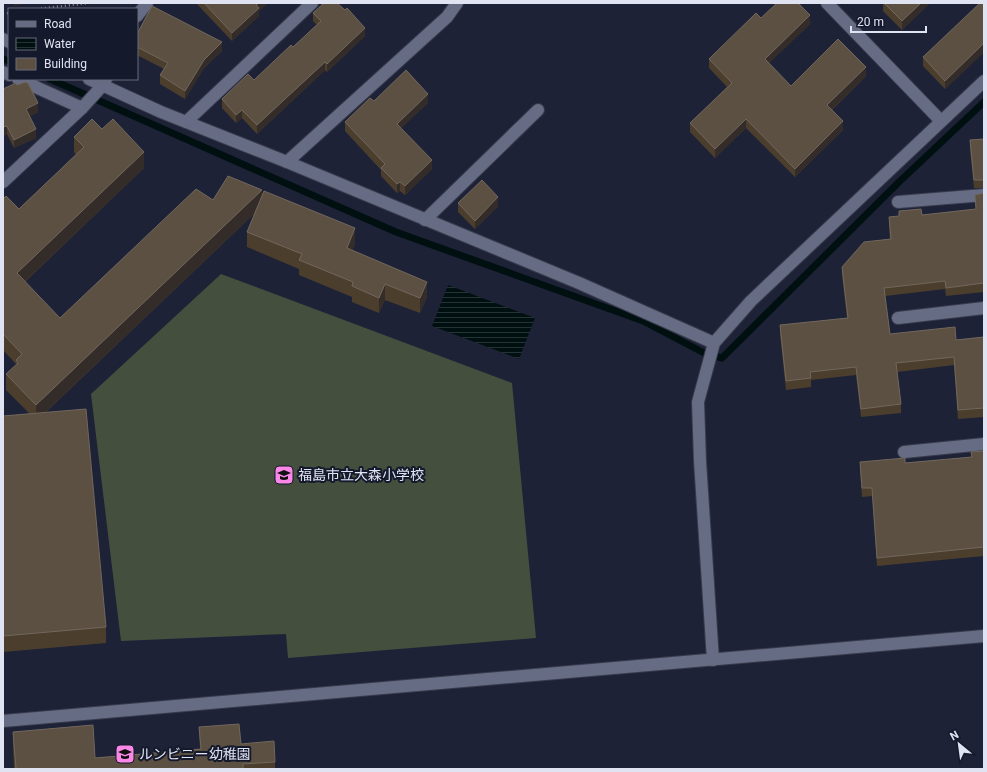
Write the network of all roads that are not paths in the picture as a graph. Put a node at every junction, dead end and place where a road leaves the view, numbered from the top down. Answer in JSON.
{"nodes":[{"id":1,"x":312,"y":3,"type":"edge"},
{"id":2,"x":457,"y":3,"type":"edge"},
{"id":3,"x":827,"y":3,"type":"edge"},
{"id":4,"x":20,"y":80,"type":"edge"},
{"id":5,"x":92,"y":80,"type":"edge"},
{"id":6,"x":984,"y":81,"type":"edge"},
{"id":7,"x":102,"y":85,"type":"edge"},
{"id":8,"x":84,"y":106,"type":"junction"},
{"id":9,"x":538,"y":110,"type":"dead end"},
{"id":10,"x":941,"y":121,"type":"junction"},
{"id":11,"x":186,"y":122,"type":"junction"},
{"id":12,"x":288,"y":162,"type":"junction"},
{"id":13,"x":3,"y":182,"type":"edge"},
{"id":14,"x":984,"y":195,"type":"edge"},
{"id":15,"x":898,"y":202,"type":"dead end"},
{"id":16,"x":425,"y":220,"type":"junction"},
{"id":17,"x":984,"y":308,"type":"edge"},
{"id":18,"x":898,"y":318,"type":"dead end"},
{"id":19,"x":714,"y":343,"type":"junction"},
{"id":20,"x":984,"y":444,"type":"edge"},
{"id":21,"x":904,"y":452,"type":"dead end"},
{"id":22,"x":984,"y":636,"type":"edge"},
{"id":23,"x":713,"y":660,"type":"junction"},
{"id":24,"x":3,"y":721,"type":"edge"}],
"edges":[{"from":1,"to":11,"type":"street"},
{"from":2,"to":12,"type":"street"},
{"from":3,"to":10,"type":"street"},
{"from":4,"to":8,"type":"street"},
{"from":5,"to":7,"type":"street"},
{"from":6,"to":10,"type":"street"},
{"from":7,"to":8,"type":"street"},
{"from":7,"to":11,"type":"street"},
{"from":8,"to":13,"type":"street"},
{"from":9,"to":16,"type":"street"},
{"from":10,"to":19,"type":"street"},
{"from":11,"to":12,"type":"street"},
{"from":12,"to":16,"type":"street"},
{"from":14,"to":15,"type":"street"},
{"from":16,"to":19,"type":"street"},
{"from":17,"to":18,"type":"street"},
{"from":19,"to":23,"type":"street"},
{"from":20,"to":21,"type":"street"},
{"from":22,"to":23,"type":"street"},
{"from":23,"to":24,"type":"street"}]}
